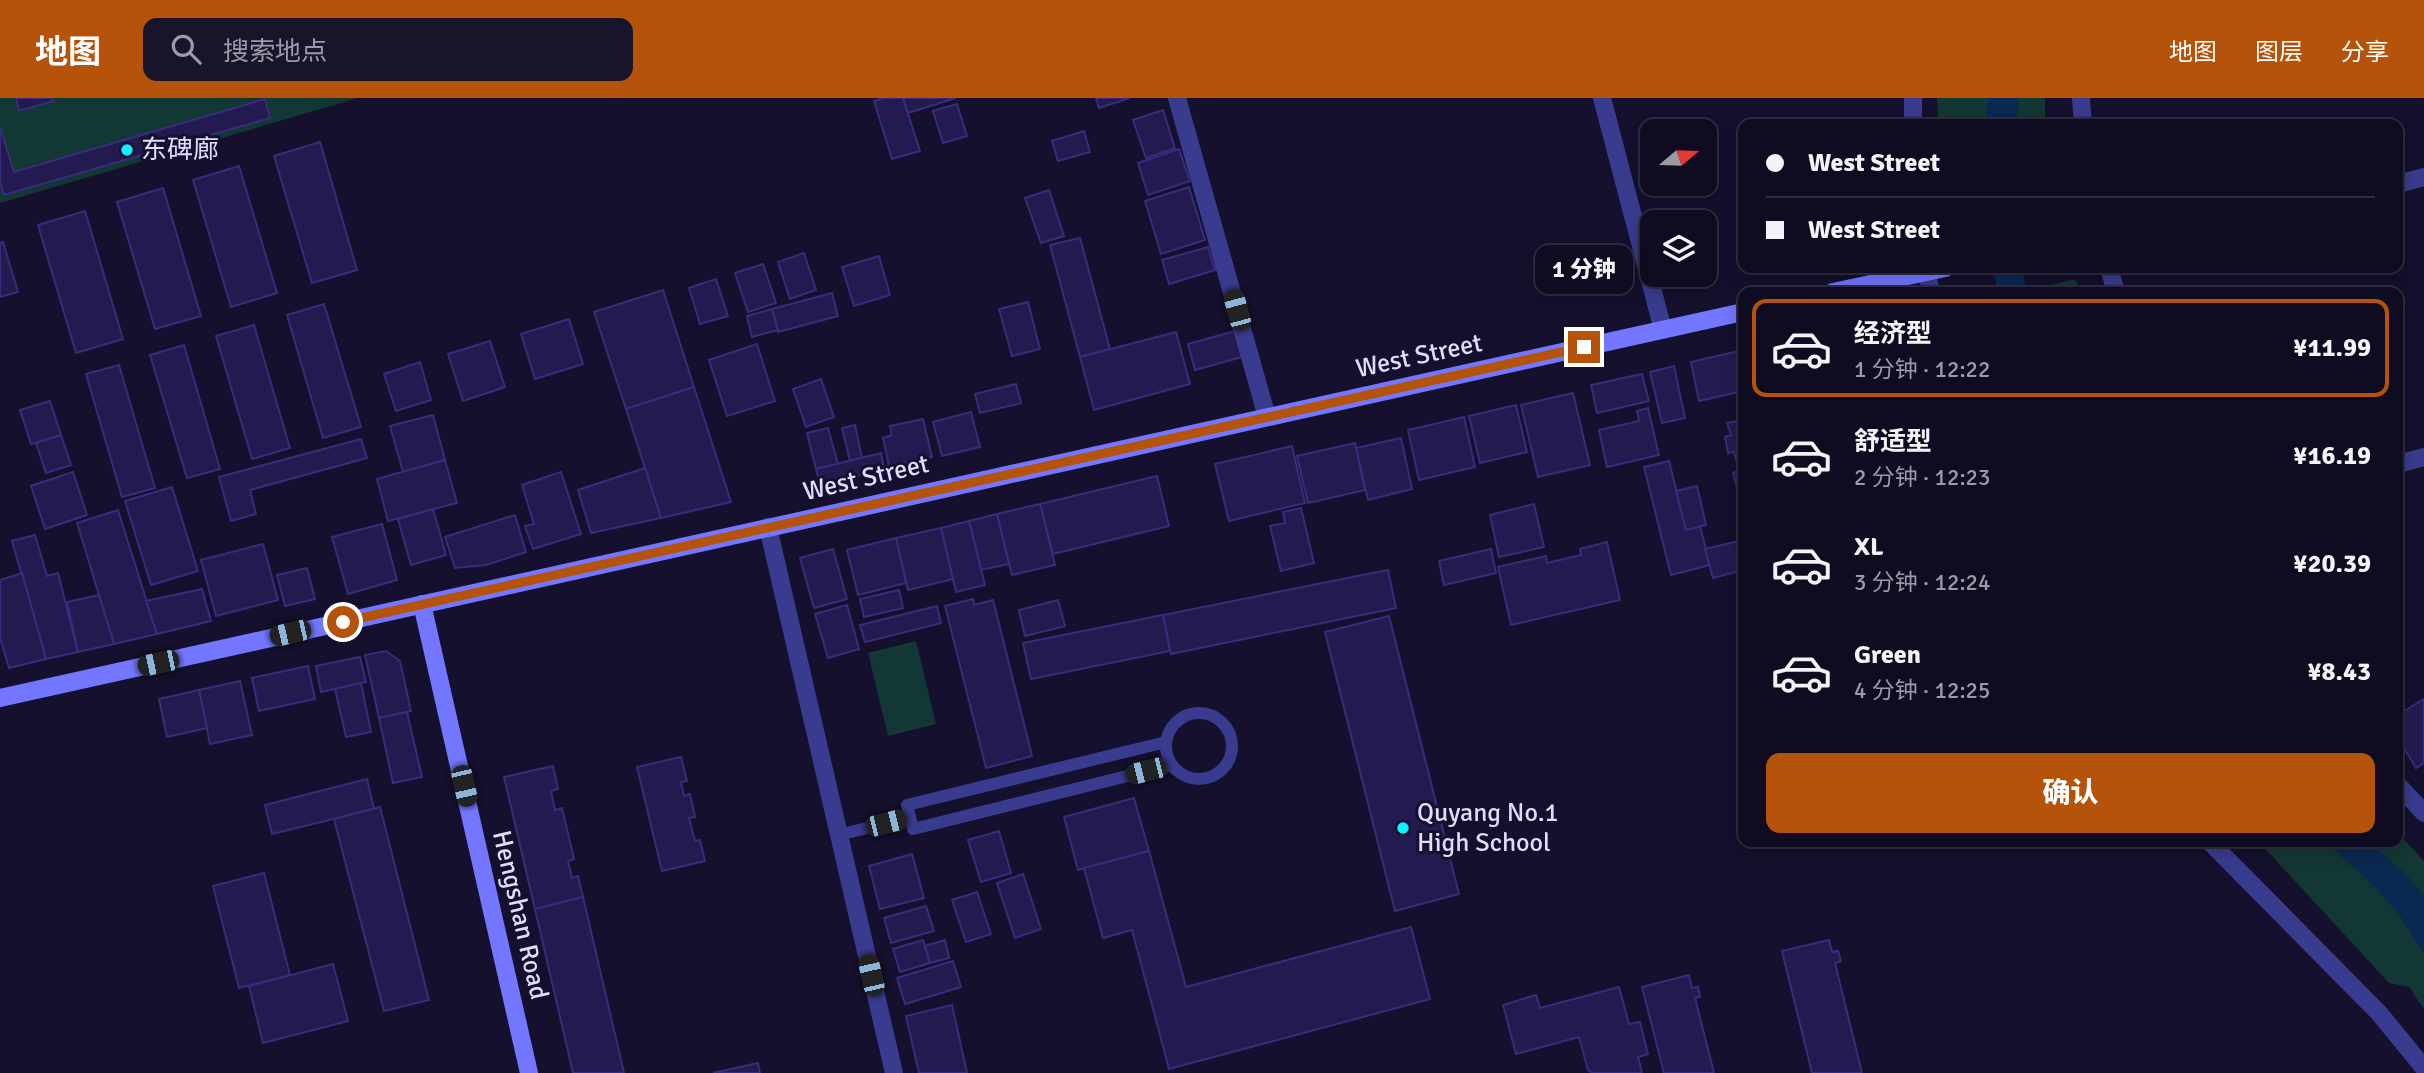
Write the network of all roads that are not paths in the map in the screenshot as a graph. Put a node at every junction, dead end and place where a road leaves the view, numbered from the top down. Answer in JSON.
{"nodes":[{"id":1,"x":1177,"y":98,"type":"edge"},
{"id":2,"x":1602,"y":98,"type":"edge"},
{"id":3,"x":1913,"y":98,"type":"edge"},
{"id":4,"x":2081,"y":98,"type":"edge"},
{"id":5,"x":1913,"y":119,"type":"edge"},
{"id":6,"x":2083,"y":119,"type":"edge"},
{"id":7,"x":2424,"y":177,"type":"edge"},
{"id":8,"x":2403,"y":183,"type":"edge"},
{"id":9,"x":1916,"y":273,"type":"edge"},
{"id":10,"x":1855,"y":287,"type":"edge"},
{"id":11,"x":1738,"y":313,"type":"edge"},
{"id":12,"x":1663,"y":330,"type":"junction"},
{"id":13,"x":1267,"y":417,"type":"junction"},
{"id":14,"x":2424,"y":457,"type":"edge"},
{"id":15,"x":2403,"y":463,"type":"edge"},
{"id":16,"x":768,"y":527,"type":"junction"},
{"id":17,"x":422,"y":604,"type":"junction"},
{"id":18,"x":0,"y":698,"type":"edge"},
{"id":19,"x":1166,"y":742,"type":"junction"},
{"id":20,"x":1172,"y":765,"type":"junction"},
{"id":21,"x":2403,"y":789,"type":"edge"},
{"id":22,"x":2420,"y":803,"type":"edge"},
{"id":23,"x":910,"y":817,"type":"junction"},
{"id":24,"x":838,"y":835,"type":"junction"},
{"id":25,"x":2215,"y":847,"type":"edge"},
{"id":26,"x":2424,"y":1068,"type":"edge"},
{"id":27,"x":529,"y":1073,"type":"edge"},
{"id":28,"x":894,"y":1073,"type":"edge"}],
"edges":[{"from":1,"to":13,"type":"street"},
{"from":2,"to":12,"type":"street"},
{"from":3,"to":5,"type":"street"},
{"from":4,"to":6,"type":"street"},
{"from":7,"to":8,"type":"street"},
{"from":9,"to":10,"type":"street"},
{"from":11,"to":12,"type":"street","name":"West Street"},
{"from":12,"to":13,"type":"street","name":"West Street"},
{"from":13,"to":16,"type":"street","name":"West Street"},
{"from":14,"to":15,"type":"street"},
{"from":16,"to":17,"type":"street","name":"West Street"},
{"from":16,"to":24,"type":"street"},
{"from":17,"to":18,"type":"street","name":"West Street"},
{"from":17,"to":27,"type":"street","name":"Hengshan Road"},
{"from":19,"to":20,"type":"lane"},
{"from":19,"to":20,"type":"lane"},
{"from":19,"to":23,"type":"lane"},
{"from":20,"to":23,"type":"lane"},
{"from":21,"to":22,"type":"street"},
{"from":23,"to":24,"type":"lane"},
{"from":24,"to":28,"type":"street"},
{"from":25,"to":26,"type":"street"}]}
